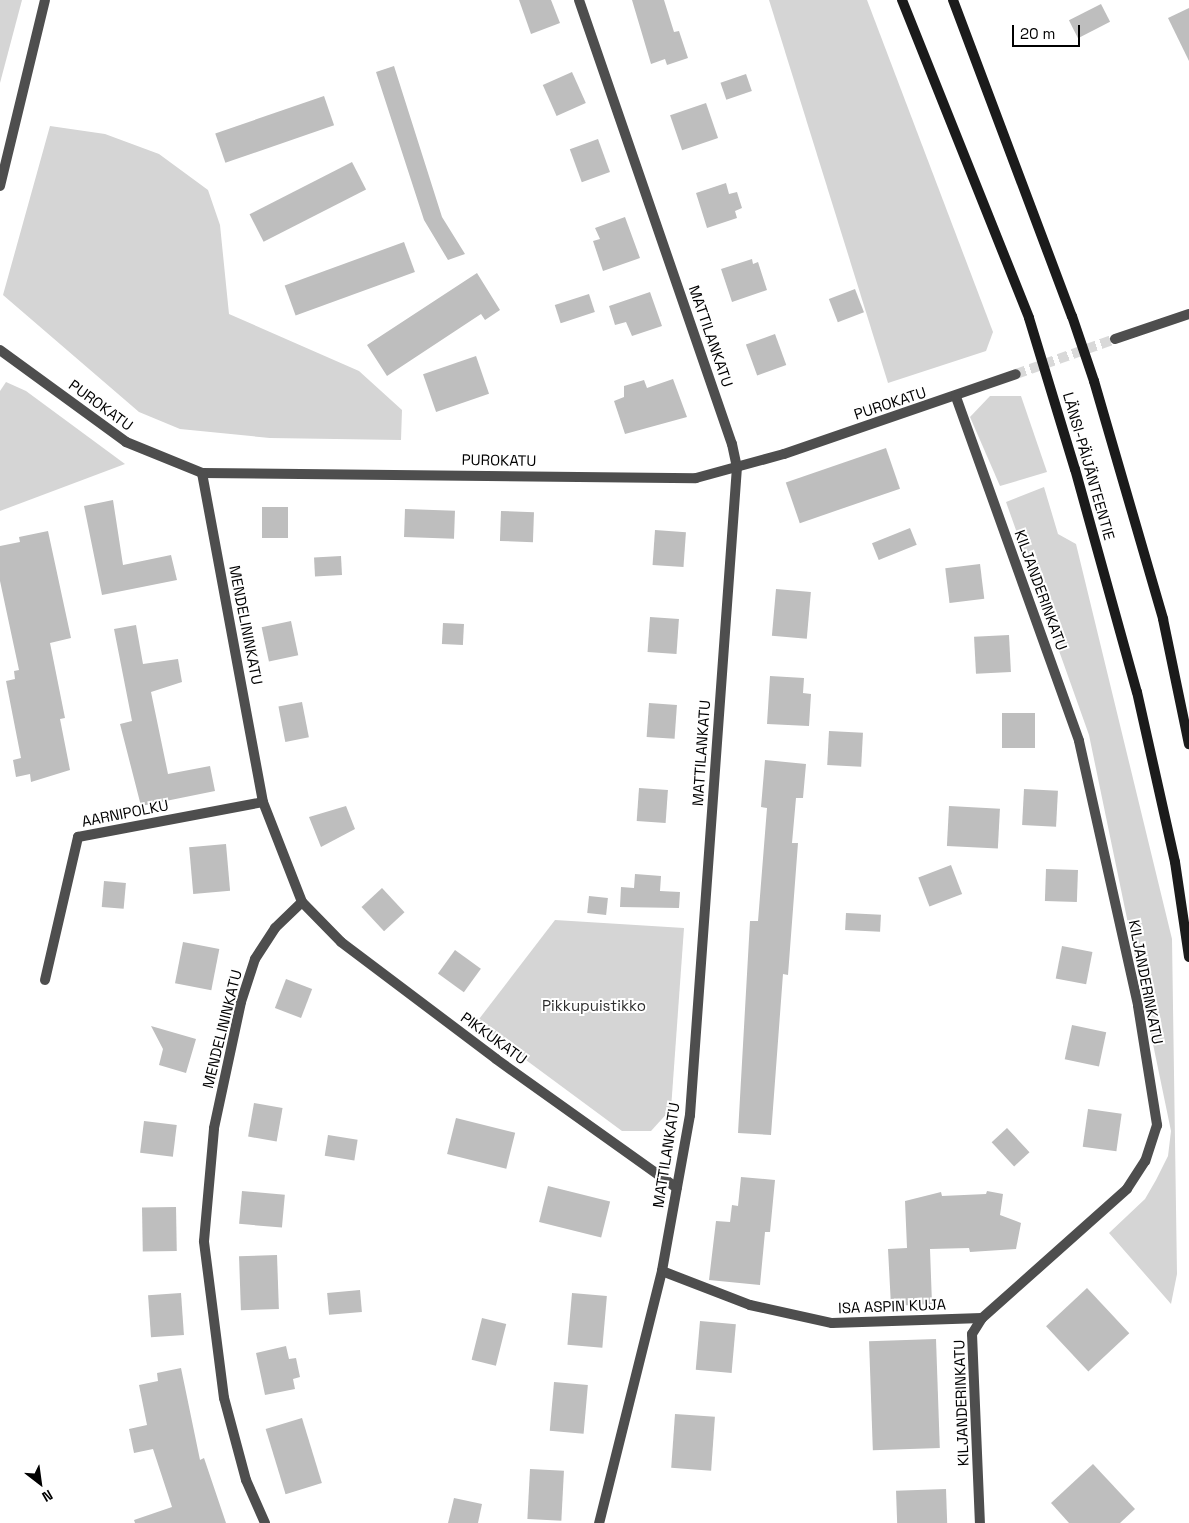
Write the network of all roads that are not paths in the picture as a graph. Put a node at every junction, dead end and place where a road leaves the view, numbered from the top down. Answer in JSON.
{"nodes":[{"id":1,"x":45,"y":0,"type":"edge"},
{"id":2,"x":580,"y":0,"type":"edge"},
{"id":3,"x":902,"y":0,"type":"edge"},
{"id":4,"x":953,"y":0,"type":"edge"},
{"id":5,"x":0,"y":186,"type":"edge"},
{"id":6,"x":1189,"y":314,"type":"edge"},
{"id":7,"x":1115,"y":339,"type":"tunnel mouth"},
{"id":8,"x":0,"y":350,"type":"edge"},
{"id":9,"x":1016,"y":374,"type":"tunnel mouth"},
{"id":10,"x":956,"y":397,"type":"junction"},
{"id":11,"x":736,"y":468,"type":"junction"},
{"id":12,"x":202,"y":473,"type":"junction"},
{"id":13,"x":1189,"y":744,"type":"edge"},
{"id":14,"x":264,"y":802,"type":"junction"},
{"id":15,"x":302,"y":902,"type":"junction"},
{"id":16,"x":1189,"y":957,"type":"edge"},
{"id":17,"x":45,"y":980,"type":"dead end"},
{"id":18,"x":677,"y":1188,"type":"junction"},
{"id":19,"x":662,"y":1271,"type":"junction"},
{"id":20,"x":982,"y":1318,"type":"junction"},
{"id":21,"x":265,"y":1523,"type":"edge"},
{"id":22,"x":599,"y":1523,"type":"edge"},
{"id":23,"x":980,"y":1523,"type":"edge"}],
"edges":[{"from":1,"to":5,"type":"street"},
{"from":2,"to":11,"type":"street","name":"MATTILANKATU"},
{"from":3,"to":16,"type":"main road","name":"LÄNSI-PÄIJÄNTEENTIE"},
{"from":4,"to":13,"type":"main road","name":"LÄNSI-PÄIJÄNTEENTIE"},
{"from":6,"to":7,"type":"street"},
{"from":8,"to":12,"type":"street","name":"PUROKATU"},
{"from":9,"to":10,"type":"street","name":"PUROKATU"},
{"from":10,"to":11,"type":"street","name":"PUROKATU"},
{"from":10,"to":20,"type":"street","name":"KILJANDERINKATU"},
{"from":11,"to":12,"type":"street","name":"PUROKATU"},
{"from":11,"to":18,"type":"street","name":"MATTILANKATU"},
{"from":12,"to":14,"type":"street","name":"MENDELININKATU"},
{"from":14,"to":15,"type":"street","name":"MENDELININKATU"},
{"from":14,"to":17,"type":"street","name":"AARNIPOLKU"},
{"from":15,"to":18,"type":"street","name":"PIKKUKATU"},
{"from":15,"to":21,"type":"street","name":"MENDELININKATU"},
{"from":18,"to":19,"type":"street","name":"MATTILANKATU"},
{"from":19,"to":20,"type":"street","name":"ISA ASPIN KUJA"},
{"from":19,"to":22,"type":"street","name":"MATTILANKATU"},
{"from":20,"to":23,"type":"street","name":"KILJANDERINKATU"}]}
